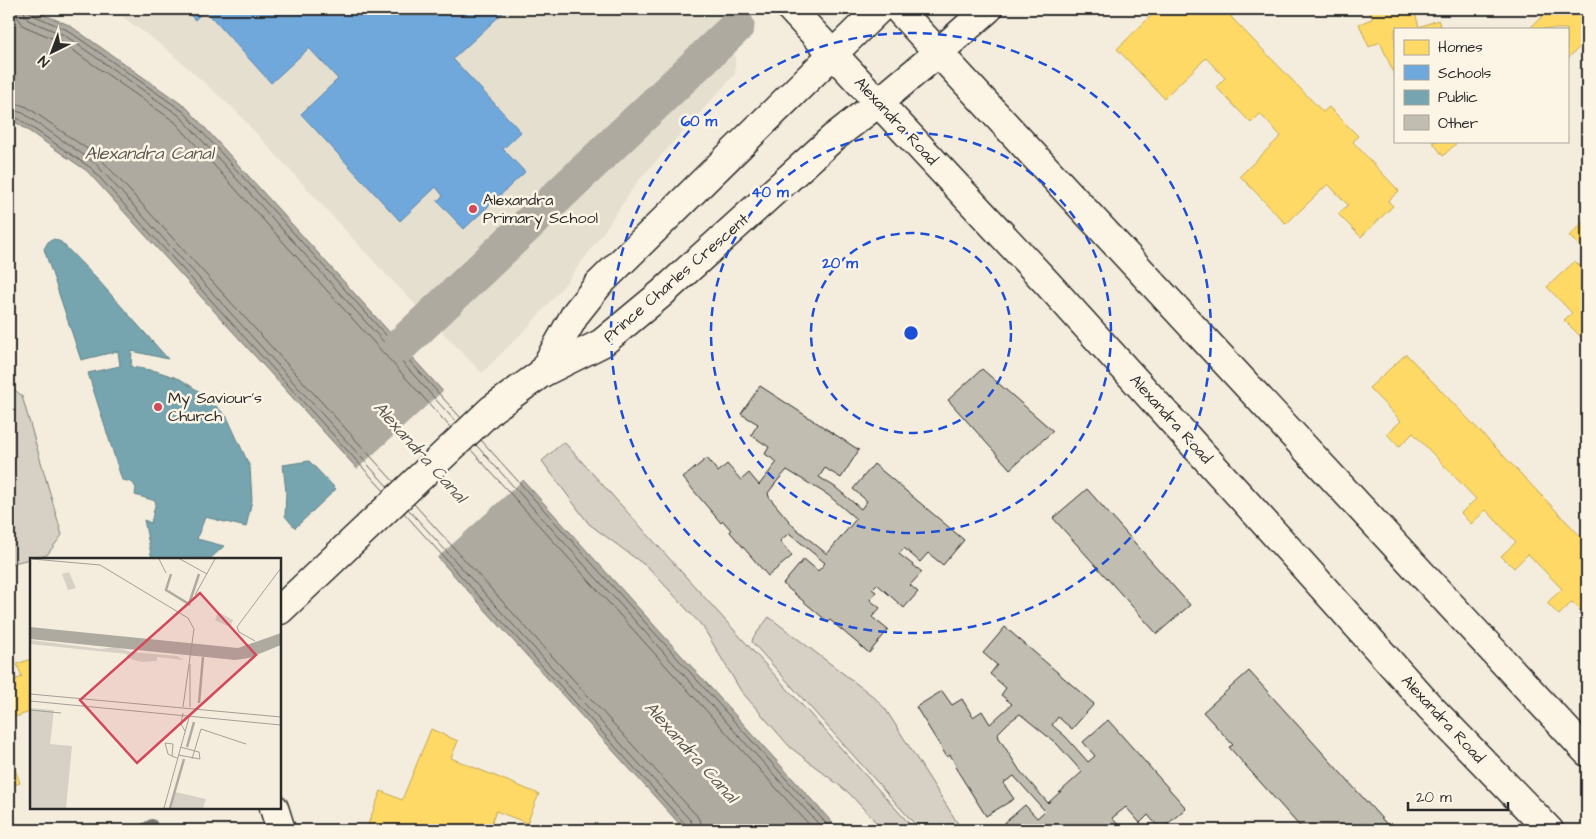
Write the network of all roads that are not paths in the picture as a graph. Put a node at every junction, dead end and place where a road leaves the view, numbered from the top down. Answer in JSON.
{"nodes":[{"id":1,"x":791,"y":9,"type":"edge"},
{"id":2,"x":880,"y":9,"type":"edge"},
{"id":3,"x":898,"y":9,"type":"edge"},
{"id":4,"x":988,"y":9,"type":"edge"},
{"id":5,"x":939,"y":52,"type":"junction"},
{"id":6,"x":833,"y":54,"type":"junction"},
{"id":7,"x":878,"y":103,"type":"junction"},
{"id":8,"x":542,"y":374,"type":"junction"},
{"id":9,"x":281,"y":609,"type":"edge"},
{"id":10,"x":1587,"y":752,"type":"edge"},
{"id":11,"x":274,"y":809,"type":"edge"},
{"id":12,"x":281,"y":830,"type":"edge"},
{"id":13,"x":1549,"y":830,"type":"edge"}],
"edges":[{"from":1,"to":6,"type":"main road","name":"Alexandra Road"},
{"from":2,"to":6,"type":"main road","name":"Prince Charles Crescent"},
{"from":3,"to":5,"type":"main road"},
{"from":4,"to":5,"type":"main road","name":"Prince Charles Crescent"},
{"from":5,"to":7,"type":"main road","name":"Prince Charles Crescent"},
{"from":5,"to":10,"type":"main road"},
{"from":6,"to":7,"type":"main road","name":"Alexandra Road"},
{"from":6,"to":8,"type":"main road","name":"Prince Charles Crescent"},
{"from":7,"to":8,"type":"main road","name":"Prince Charles Crescent"},
{"from":7,"to":13,"type":"main road","name":"Alexandra Road"},
{"from":8,"to":9,"type":"main road","name":"Prince Charles Crescent"},
{"from":11,"to":12,"type":"main road"}]}
